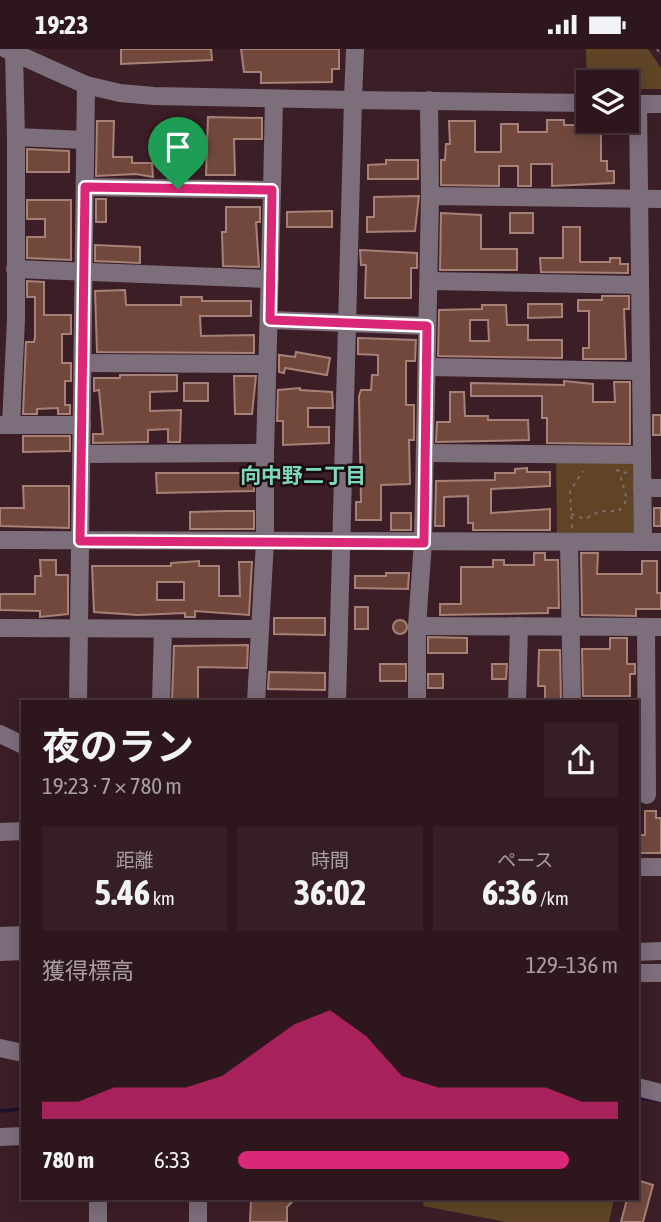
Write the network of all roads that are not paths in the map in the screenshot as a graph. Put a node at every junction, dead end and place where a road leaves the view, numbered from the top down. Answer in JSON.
{"nodes":[{"id":1,"x":355,"y":49,"type":"edge"},
{"id":2,"x":10,"y":51,"type":"edge"},
{"id":3,"x":86,"y":85,"type":"junction"},
{"id":4,"x":274,"y":100,"type":"junction"},
{"id":5,"x":353,"y":100,"type":"junction"},
{"id":6,"x":429,"y":100,"type":"junction"},
{"id":7,"x":576,"y":103,"type":"edge"},
{"id":8,"x":639,"y":104,"type":"edge"},
{"id":9,"x":661,"y":104,"type":"edge"},
{"id":10,"x":635,"y":133,"type":"edge"},
{"id":11,"x":16,"y":137,"type":"junction"},
{"id":12,"x":85,"y":139,"type":"junction"},
{"id":13,"x":85,"y":187,"type":"junction"},
{"id":14,"x":272,"y":190,"type":"junction"},
{"id":15,"x":430,"y":197,"type":"junction"},
{"id":16,"x":641,"y":198,"type":"junction"},
{"id":17,"x":661,"y":199,"type":"edge"},
{"id":18,"x":15,"y":269,"type":"junction"},
{"id":19,"x":84,"y":274,"type":"junction"},
{"id":20,"x":270,"y":279,"type":"junction"},
{"id":21,"x":429,"y":281,"type":"junction"},
{"id":22,"x":640,"y":285,"type":"junction"},
{"id":23,"x":8,"y":320,"type":"edge"},
{"id":24,"x":270,"y":320,"type":"junction"},
{"id":25,"x":349,"y":323,"type":"junction"},
{"id":26,"x":427,"y":326,"type":"junction"},
{"id":27,"x":83,"y":363,"type":"junction"},
{"id":28,"x":267,"y":364,"type":"junction"},
{"id":29,"x":427,"y":367,"type":"junction"},
{"id":30,"x":639,"y":371,"type":"junction"},
{"id":31,"x":6,"y":425,"type":"edge"},
{"id":32,"x":82,"y":425,"type":"junction"},
{"id":33,"x":265,"y":453,"type":"junction"},
{"id":34,"x":425,"y":453,"type":"junction"},
{"id":35,"x":82,"y":454,"type":"junction"},
{"id":36,"x":642,"y":455,"type":"junction"},
{"id":37,"x":642,"y":488,"type":"junction"},
{"id":38,"x":661,"y":488,"type":"edge"},
{"id":39,"x":570,"y":535,"type":"junction"},
{"id":40,"x":0,"y":540,"type":"edge"},
{"id":41,"x":80,"y":541,"type":"junction"},
{"id":42,"x":265,"y":541,"type":"junction"},
{"id":43,"x":643,"y":541,"type":"junction"},
{"id":44,"x":340,"y":542,"type":"junction"},
{"id":45,"x":661,"y":542,"type":"edge"},
{"id":46,"x":424,"y":543,"type":"junction"},
{"id":47,"x":417,"y":626,"type":"junction"},
{"id":48,"x":519,"y":626,"type":"junction"},
{"id":49,"x":571,"y":627,"type":"junction"},
{"id":50,"x":654,"y":627,"type":"edge"},
{"id":51,"x":0,"y":628,"type":"edge"},
{"id":52,"x":79,"y":629,"type":"junction"},
{"id":53,"x":163,"y":629,"type":"junction"},
{"id":54,"x":258,"y":629,"type":"junction"},
{"id":55,"x":78,"y":700,"type":"edge"},
{"id":56,"x":161,"y":700,"type":"edge"},
{"id":57,"x":256,"y":700,"type":"edge"},
{"id":58,"x":337,"y":700,"type":"edge"},
{"id":59,"x":417,"y":700,"type":"edge"},
{"id":60,"x":517,"y":700,"type":"edge"},
{"id":61,"x":572,"y":700,"type":"edge"},
{"id":62,"x":0,"y":734,"type":"edge"},
{"id":63,"x":21,"y":744,"type":"edge"},
{"id":64,"x":648,"y":795,"type":"edge"},
{"id":65,"x":21,"y":831,"type":"edge"},
{"id":66,"x":0,"y":832,"type":"edge"},
{"id":67,"x":639,"y":867,"type":"edge"},
{"id":68,"x":661,"y":867,"type":"edge"},
{"id":69,"x":21,"y":935,"type":"edge"},
{"id":70,"x":0,"y":936,"type":"edge"},
{"id":71,"x":21,"y":951,"type":"edge"},
{"id":72,"x":661,"y":951,"type":"edge"},
{"id":73,"x":0,"y":952,"type":"edge"},
{"id":74,"x":639,"y":952,"type":"edge"},
{"id":75,"x":639,"y":973,"type":"edge"},
{"id":76,"x":661,"y":973,"type":"edge"},
{"id":77,"x":0,"y":1048,"type":"edge"},
{"id":78,"x":21,"y":1053,"type":"edge"},
{"id":79,"x":639,"y":1088,"type":"edge"},
{"id":80,"x":661,"y":1093,"type":"edge"},
{"id":81,"x":21,"y":1136,"type":"edge"},
{"id":82,"x":0,"y":1137,"type":"edge"},
{"id":83,"x":99,"y":1200,"type":"edge"},
{"id":84,"x":198,"y":1200,"type":"edge"},
{"id":85,"x":99,"y":1222,"type":"edge"},
{"id":86,"x":198,"y":1222,"type":"edge"}],
"edges":[{"from":1,"to":5,"type":"street"},
{"from":2,"to":3,"type":"street"},
{"from":2,"to":11,"type":"street"},
{"from":3,"to":4,"type":"street"},
{"from":3,"to":12,"type":"street"},
{"from":4,"to":5,"type":"street"},
{"from":4,"to":14,"type":"street"},
{"from":5,"to":6,"type":"street"},
{"from":5,"to":25,"type":"street"},
{"from":6,"to":7,"type":"street"},
{"from":6,"to":15,"type":"street"},
{"from":8,"to":9,"type":"street"},
{"from":10,"to":16,"type":"street"},
{"from":11,"to":12,"type":"street"},
{"from":11,"to":18,"type":"street"},
{"from":12,"to":13,"type":"street"},
{"from":13,"to":14,"type":"street"},
{"from":13,"to":19,"type":"street"},
{"from":14,"to":20,"type":"street"},
{"from":15,"to":16,"type":"street"},
{"from":15,"to":21,"type":"street"},
{"from":16,"to":17,"type":"street"},
{"from":16,"to":22,"type":"street"},
{"from":18,"to":19,"type":"street"},
{"from":18,"to":23,"type":"street"},
{"from":19,"to":20,"type":"street"},
{"from":19,"to":27,"type":"street"},
{"from":20,"to":24,"type":"street"},
{"from":21,"to":22,"type":"street"},
{"from":21,"to":26,"type":"street"},
{"from":22,"to":30,"type":"street"},
{"from":23,"to":31,"type":"street"},
{"from":24,"to":25,"type":"street"},
{"from":24,"to":28,"type":"street"},
{"from":25,"to":26,"type":"street"},
{"from":25,"to":44,"type":"street"},
{"from":26,"to":29,"type":"street"},
{"from":27,"to":28,"type":"street"},
{"from":27,"to":32,"type":"street"},
{"from":28,"to":33,"type":"street"},
{"from":29,"to":30,"type":"street"},
{"from":29,"to":34,"type":"street"},
{"from":30,"to":36,"type":"street"},
{"from":31,"to":32,"type":"street"},
{"from":32,"to":35,"type":"street"},
{"from":33,"to":35,"type":"street"},
{"from":33,"to":42,"type":"street"},
{"from":34,"to":36,"type":"street"},
{"from":34,"to":46,"type":"street"},
{"from":35,"to":41,"type":"street"},
{"from":36,"to":37,"type":"street"},
{"from":37,"to":38,"type":"street"},
{"from":37,"to":43,"type":"street"},
{"from":39,"to":43,"type":"street"},
{"from":39,"to":46,"type":"street"},
{"from":39,"to":49,"type":"street"},
{"from":40,"to":41,"type":"street"},
{"from":41,"to":42,"type":"street"},
{"from":41,"to":52,"type":"street"},
{"from":42,"to":44,"type":"street"},
{"from":42,"to":54,"type":"street"},
{"from":43,"to":45,"type":"street"},
{"from":44,"to":46,"type":"street"},
{"from":44,"to":58,"type":"street"},
{"from":46,"to":47,"type":"street"},
{"from":47,"to":48,"type":"street"},
{"from":47,"to":59,"type":"street"},
{"from":48,"to":49,"type":"street"},
{"from":48,"to":60,"type":"street"},
{"from":49,"to":50,"type":"street"},
{"from":49,"to":61,"type":"street"},
{"from":50,"to":64,"type":"street"},
{"from":51,"to":52,"type":"street"},
{"from":52,"to":53,"type":"street"},
{"from":52,"to":55,"type":"street"},
{"from":53,"to":54,"type":"street"},
{"from":53,"to":56,"type":"street"},
{"from":54,"to":57,"type":"street"},
{"from":62,"to":63,"type":"street"},
{"from":65,"to":66,"type":"street"},
{"from":67,"to":68,"type":"street"},
{"from":69,"to":70,"type":"street"},
{"from":71,"to":73,"type":"street"},
{"from":72,"to":74,"type":"street"},
{"from":75,"to":76,"type":"street"},
{"from":77,"to":78,"type":"street"},
{"from":79,"to":80,"type":"street"},
{"from":81,"to":82,"type":"street"},
{"from":83,"to":85,"type":"street"},
{"from":84,"to":86,"type":"street"}]}
